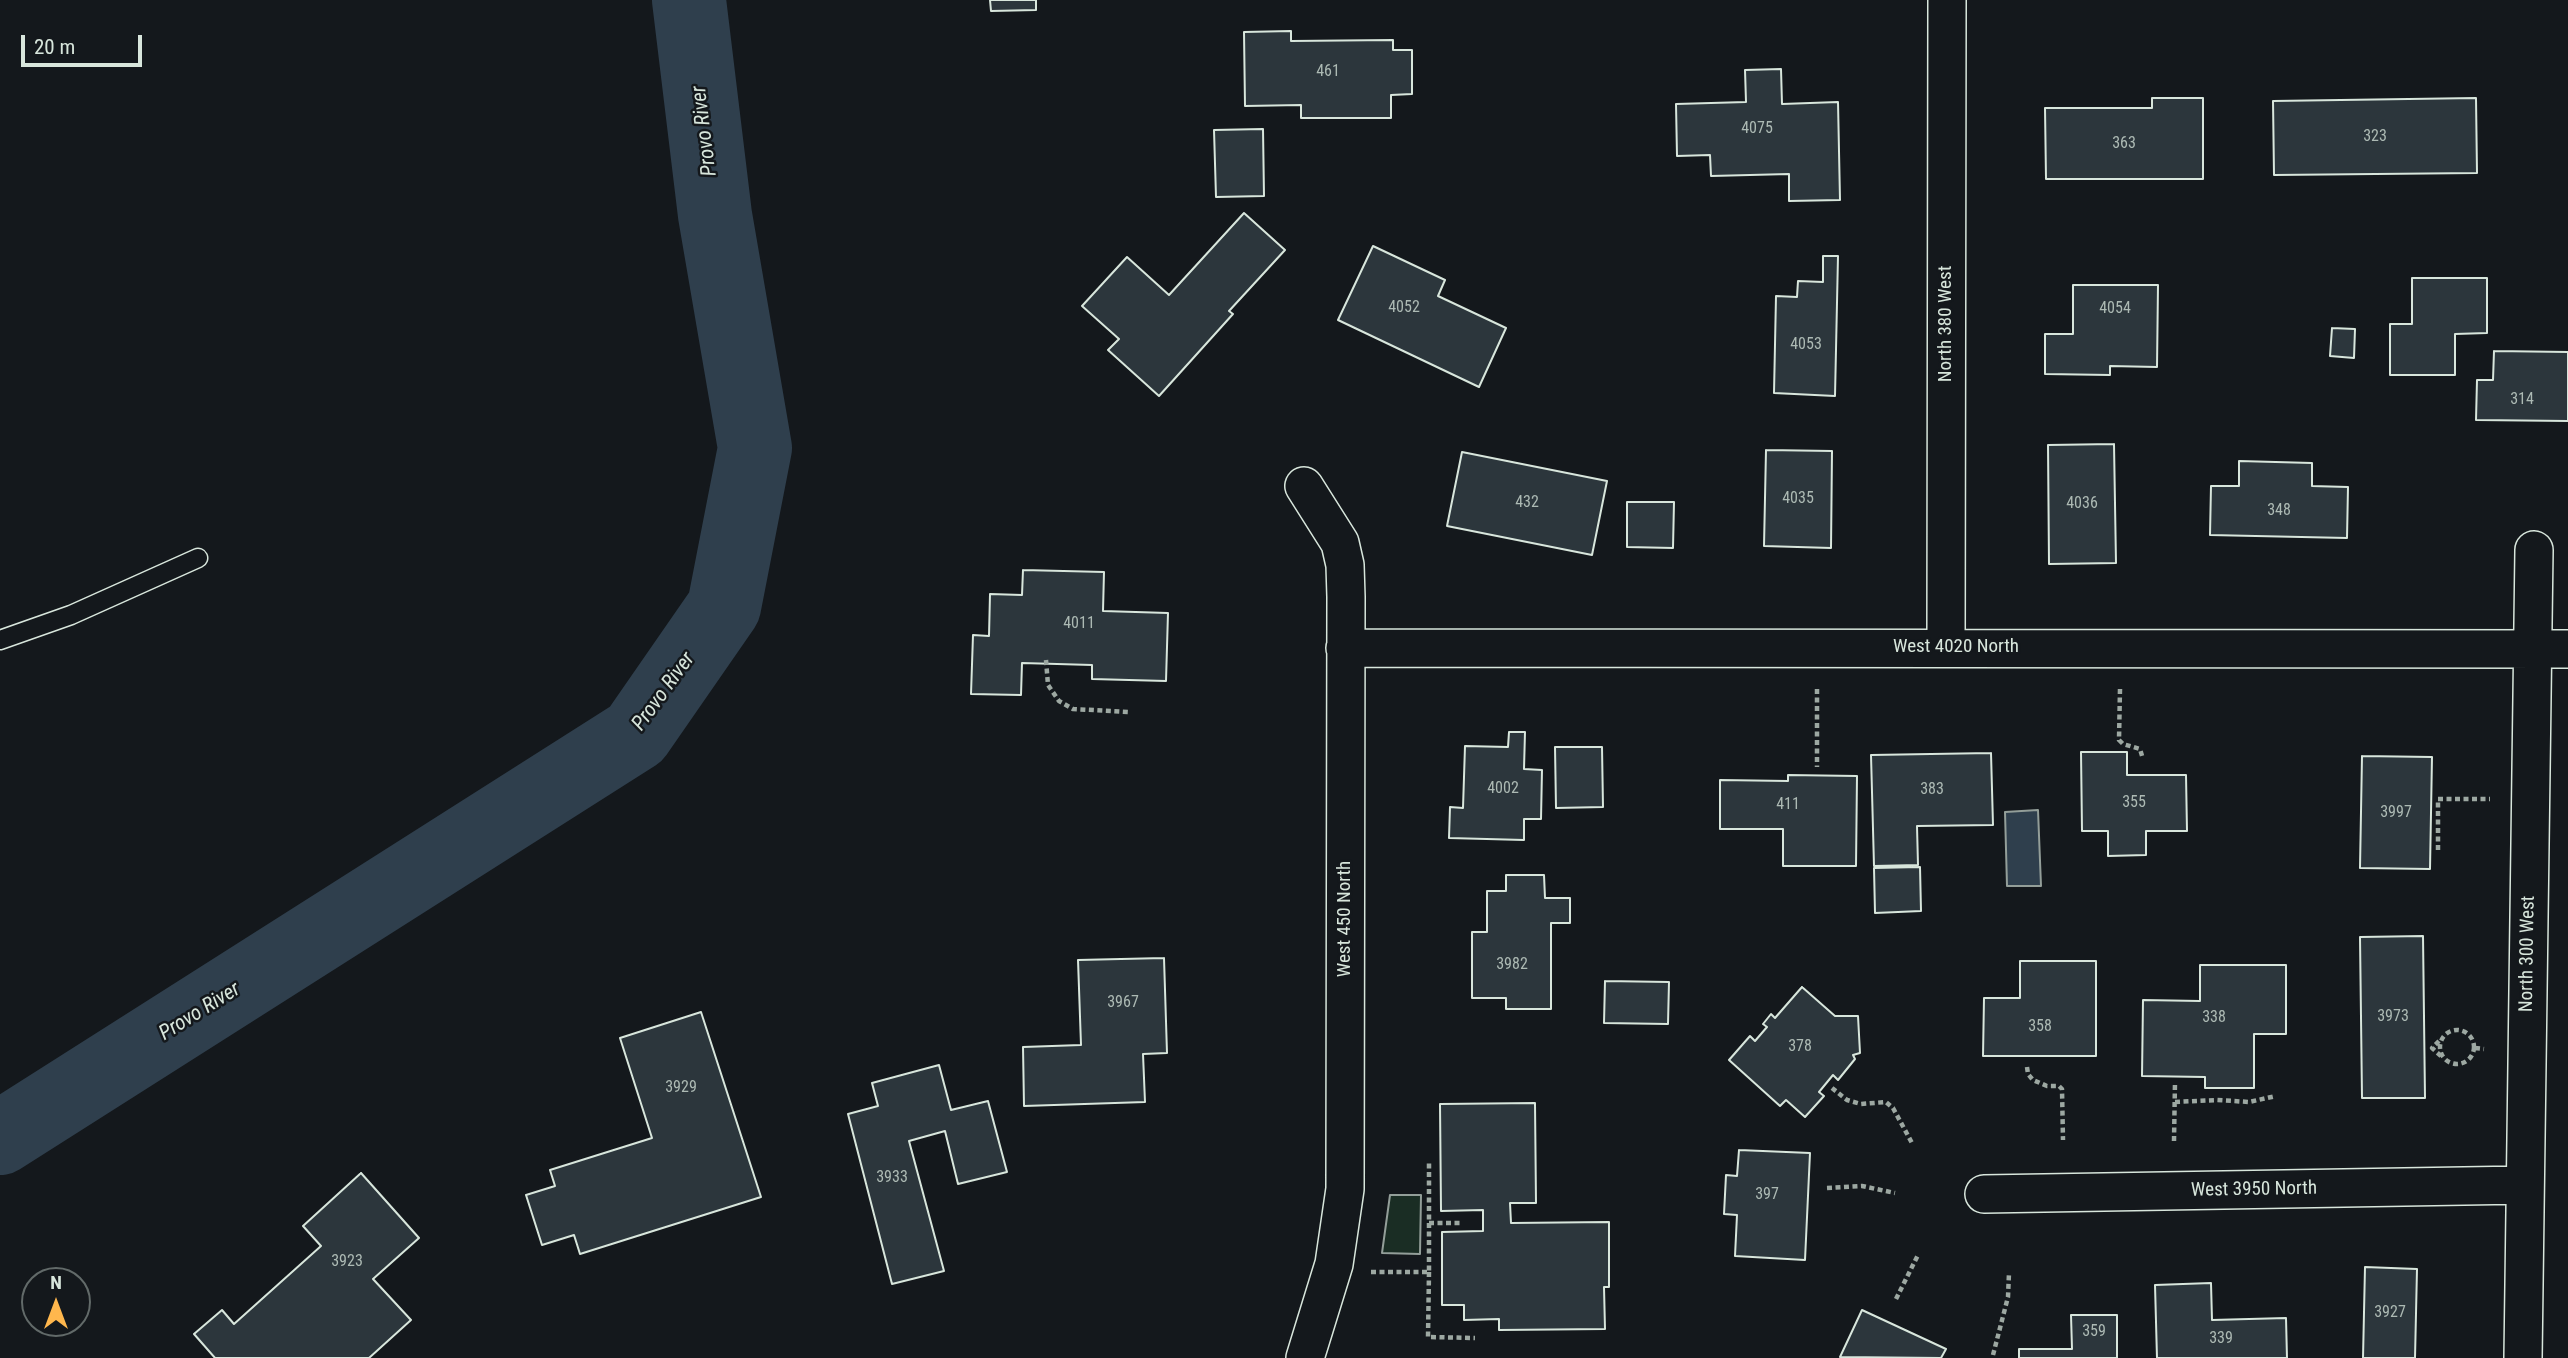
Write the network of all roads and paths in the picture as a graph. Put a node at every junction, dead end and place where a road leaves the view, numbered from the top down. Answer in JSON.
{"nodes":[{"id":1,"x":1947,"y":0,"type":"edge"},
{"id":2,"x":1304,"y":486,"type":"dead end"},
{"id":3,"x":2534,"y":550,"type":"dead end"},
{"id":4,"x":198,"y":558,"type":"dead end"},
{"id":5,"x":0,"y":640,"type":"edge"},
{"id":6,"x":1946,"y":647,"type":"junction"},
{"id":7,"x":1345,"y":648,"type":"junction"},
{"id":8,"x":2550,"y":649,"type":"edge"},
{"id":9,"x":1046,"y":660,"type":"dead end"},
{"id":10,"x":1817,"y":689,"type":"dead end"},
{"id":11,"x":2120,"y":689,"type":"dead end"},
{"id":12,"x":1129,"y":712,"type":"dead end"},
{"id":13,"x":2143,"y":759,"type":"dead end"},
{"id":14,"x":1817,"y":767,"type":"dead end"},
{"id":15,"x":2490,"y":799,"type":"dead end"},
{"id":16,"x":2438,"y":850,"type":"dead end"},
{"id":17,"x":2475,"y":1048,"type":"junction"},
{"id":18,"x":2484,"y":1049,"type":"dead end"},
{"id":19,"x":2026,"y":1067,"type":"dead end"},
{"id":20,"x":2175,"y":1082,"type":"dead end"},
{"id":21,"x":1832,"y":1088,"type":"dead end"},
{"id":22,"x":2276,"y":1096,"type":"dead end"},
{"id":23,"x":2175,"y":1102,"type":"junction"},
{"id":24,"x":2063,"y":1140,"type":"dead end"},
{"id":25,"x":2174,"y":1141,"type":"dead end"},
{"id":26,"x":1912,"y":1143,"type":"dead end"},
{"id":27,"x":1429,"y":1161,"type":"dead end"},
{"id":28,"x":2524,"y":1185,"type":"junction"},
{"id":29,"x":1827,"y":1188,"type":"dead end"},
{"id":30,"x":1895,"y":1193,"type":"dead end"},
{"id":31,"x":1984,"y":1194,"type":"dead end"},
{"id":32,"x":1429,"y":1223,"type":"junction"},
{"id":33,"x":1462,"y":1223,"type":"dead end"},
{"id":34,"x":1918,"y":1255,"type":"dead end"},
{"id":35,"x":1370,"y":1272,"type":"dead end"},
{"id":36,"x":1429,"y":1272,"type":"junction"},
{"id":37,"x":2009,"y":1273,"type":"dead end"},
{"id":38,"x":1896,"y":1299,"type":"dead end"},
{"id":39,"x":1475,"y":1338,"type":"dead end"},
{"id":40,"x":1993,"y":1355,"type":"dead end"},
{"id":41,"x":1305,"y":1358,"type":"edge"},
{"id":42,"x":2523,"y":1358,"type":"edge"}],
"edges":[{"from":1,"to":6,"type":"street","name":"North 380 West"},
{"from":2,"to":7,"type":"street","name":"West 450 North"},
{"from":3,"to":8,"type":"street","name":"North 300 West"},
{"from":4,"to":5,"type":"lane"},
{"from":6,"to":7,"type":"street","name":"West 4020 North"},
{"from":6,"to":8,"type":"street","name":"West 4020 North"},
{"from":7,"to":41,"type":"street","name":"West 450 North"},
{"from":8,"to":28,"type":"street","name":"North 300 West"},
{"from":9,"to":12,"type":"path"},
{"from":10,"to":14,"type":"path"},
{"from":11,"to":13,"type":"path"},
{"from":15,"to":16,"type":"path"},
{"from":17,"to":17,"type":"path"},
{"from":17,"to":18,"type":"path"},
{"from":19,"to":24,"type":"path"},
{"from":20,"to":23,"type":"path"},
{"from":21,"to":26,"type":"path"},
{"from":22,"to":23,"type":"path"},
{"from":23,"to":25,"type":"path"},
{"from":27,"to":32,"type":"path"},
{"from":28,"to":31,"type":"street","name":"West 3950 North"},
{"from":28,"to":42,"type":"street","name":"North 300 West"},
{"from":29,"to":30,"type":"path"},
{"from":32,"to":33,"type":"path"},
{"from":32,"to":36,"type":"path"},
{"from":34,"to":38,"type":"path"},
{"from":35,"to":36,"type":"path"},
{"from":36,"to":39,"type":"path"},
{"from":37,"to":40,"type":"path"}]}
